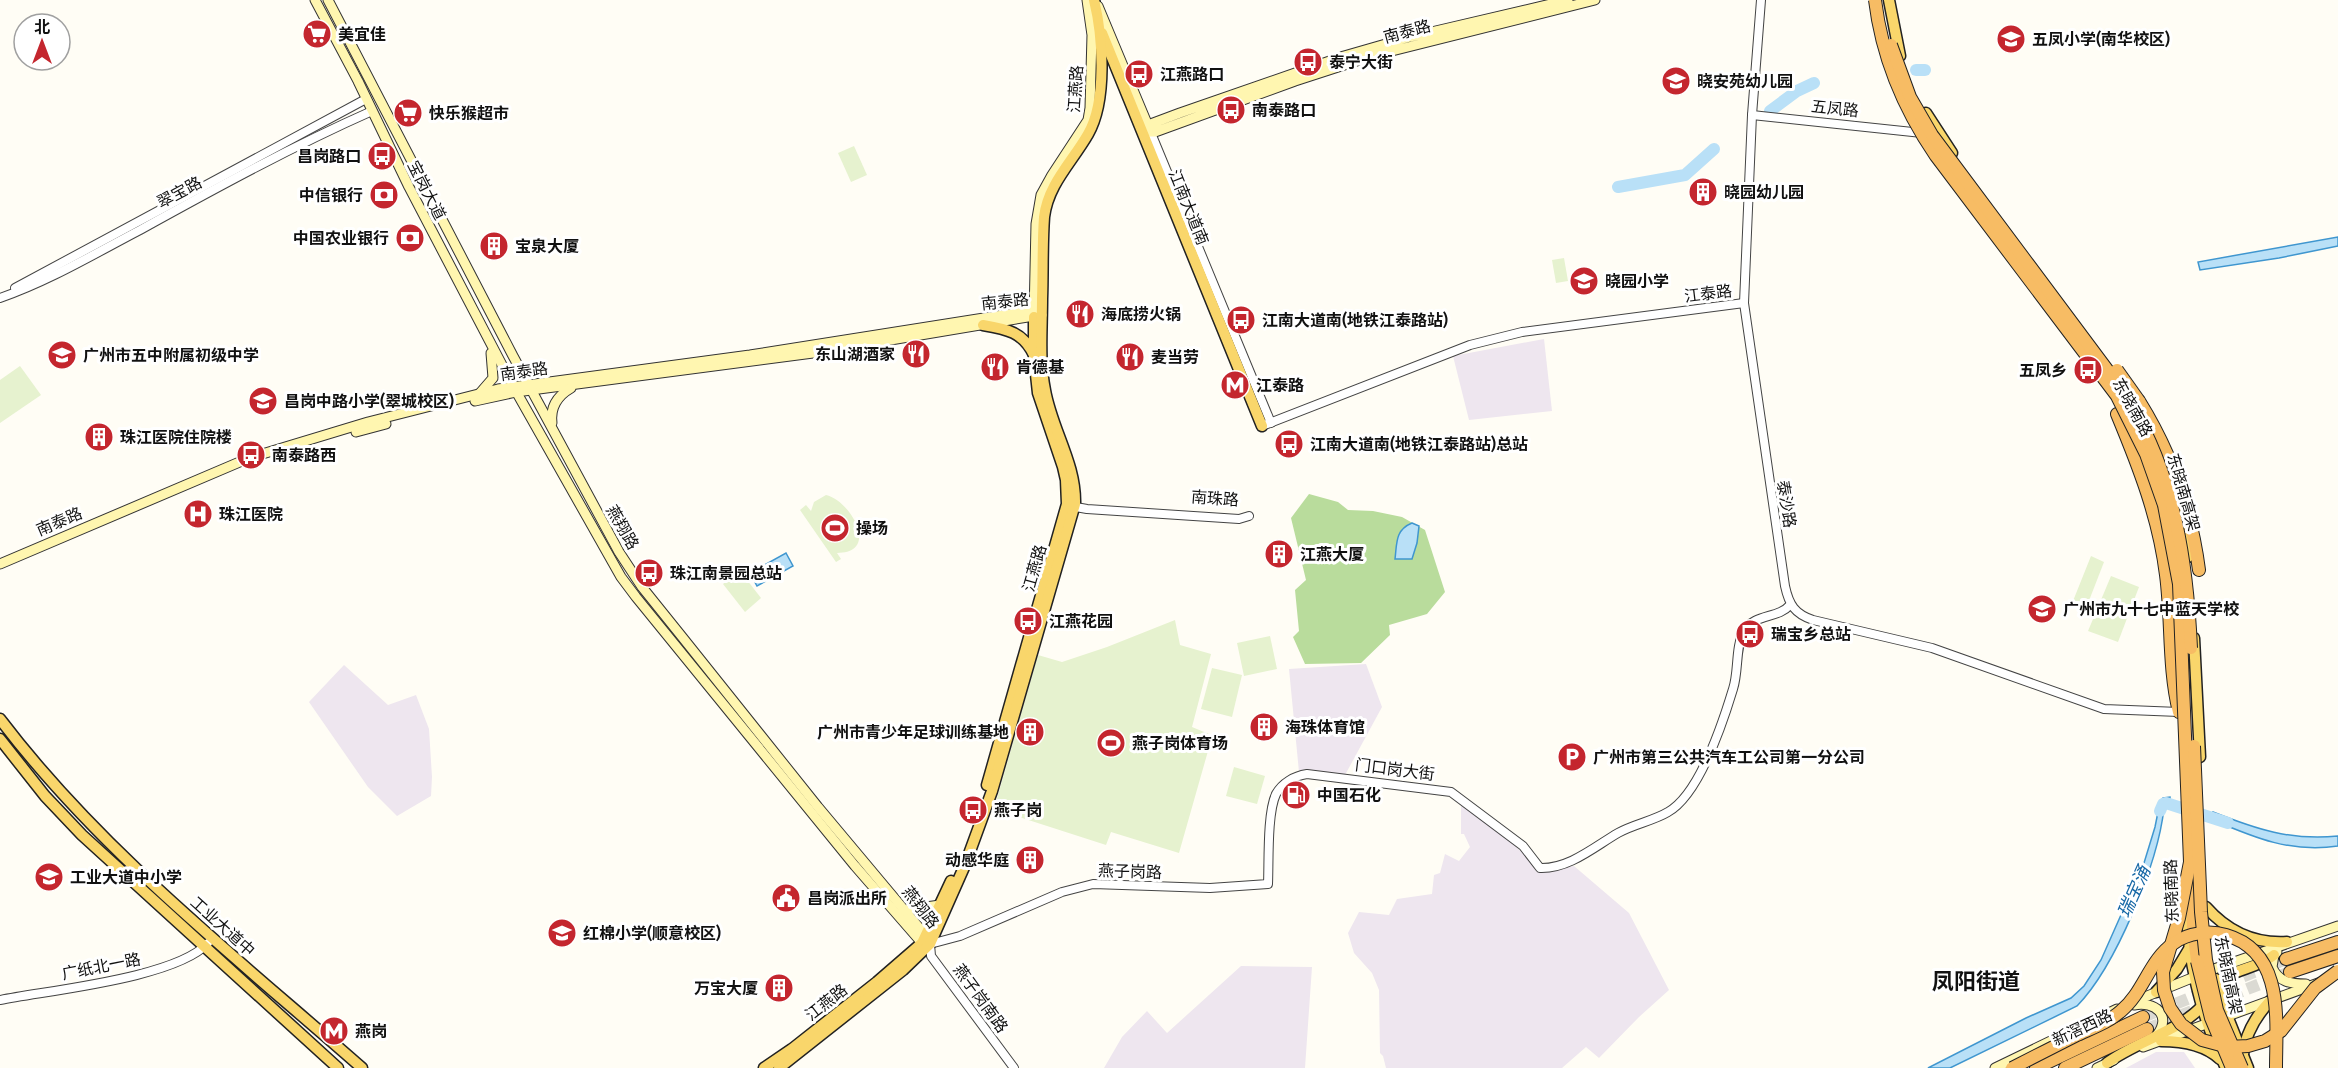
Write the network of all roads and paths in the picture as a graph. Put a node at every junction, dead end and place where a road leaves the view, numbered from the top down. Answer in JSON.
{"nodes":[{"id":1,"x":315,"y":0,"type":"edge"},
{"id":2,"x":328,"y":0,"type":"edge"},
{"id":3,"x":1088,"y":0,"type":"edge"},
{"id":4,"x":1095,"y":0,"type":"edge"},
{"id":5,"x":1568,"y":0,"type":"edge"},
{"id":6,"x":1595,"y":0,"type":"edge"},
{"id":7,"x":1761,"y":0,"type":"edge"},
{"id":8,"x":1870,"y":0,"type":"edge"},
{"id":9,"x":1875,"y":0,"type":"edge"},
{"id":10,"x":1884,"y":0,"type":"edge"},
{"id":11,"x":1889,"y":0,"type":"edge"},
{"id":12,"x":1098,"y":23,"type":"junction"},
{"id":13,"x":1119,"y":74,"type":"junction"},
{"id":14,"x":1100,"y":78,"type":"junction"},
{"id":15,"x":366,"y":99,"type":"junction"},
{"id":16,"x":1918,"y":99,"type":"junction"},
{"id":17,"x":372,"y":111,"type":"junction"},
{"id":18,"x":1752,"y":115,"type":"junction"},
{"id":19,"x":1147,"y":130,"type":"junction"},
{"id":20,"x":1914,"y":131,"type":"junction"},
{"id":21,"x":1945,"y":142,"type":"junction"},
{"id":22,"x":407,"y":154,"type":"junction"},
{"id":23,"x":394,"y":158,"type":"junction"},
{"id":24,"x":419,"y":176,"type":"junction"},
{"id":25,"x":406,"y":182,"type":"junction"},
{"id":26,"x":1986,"y":207,"type":"junction"},
{"id":27,"x":0,"y":298,"type":"edge"},
{"id":28,"x":1744,"y":303,"type":"junction"},
{"id":29,"x":1037,"y":314,"type":"junction"},
{"id":30,"x":2057,"y":315,"type":"junction"},
{"id":31,"x":983,"y":325,"type":"junction"},
{"id":32,"x":488,"y":339,"type":"junction"},
{"id":33,"x":513,"y":356,"type":"junction"},
{"id":34,"x":1034,"y":356,"type":"junction"},
{"id":35,"x":500,"y":362,"type":"junction"},
{"id":36,"x":574,"y":385,"type":"junction"},
{"id":37,"x":530,"y":387,"type":"junction"},
{"id":38,"x":514,"y":389,"type":"junction"},
{"id":39,"x":476,"y":395,"type":"junction"},
{"id":40,"x":1266,"y":424,"type":"joint"},
{"id":41,"x":554,"y":431,"type":"junction"},
{"id":42,"x":1072,"y":505,"type":"junction"},
{"id":43,"x":0,"y":564,"type":"edge"},
{"id":44,"x":0,"y":569,"type":"edge"},
{"id":45,"x":2199,"y":570,"type":"dead end"},
{"id":46,"x":1791,"y":605,"type":"junction"},
{"id":47,"x":2179,"y":712,"type":"junction"},
{"id":48,"x":0,"y":719,"type":"edge"},
{"id":49,"x":0,"y":739,"type":"edge"},
{"id":50,"x":2190,"y":862,"type":"junction"},
{"id":51,"x":1268,"y":884,"type":"joint"},
{"id":52,"x":940,"y":905,"type":"junction"},
{"id":53,"x":2206,"y":908,"type":"junction"},
{"id":54,"x":905,"y":910,"type":"junction"},
{"id":55,"x":897,"y":917,"type":"junction"},
{"id":56,"x":2338,"y":927,"type":"edge"},
{"id":57,"x":213,"y":938,"type":"junction"},
{"id":58,"x":926,"y":941,"type":"junction"},
{"id":59,"x":2288,"y":942,"type":"junction"},
{"id":60,"x":2338,"y":942,"type":"edge"},
{"id":61,"x":204,"y":948,"type":"junction"},
{"id":62,"x":2189,"y":949,"type":"junction"},
{"id":63,"x":2274,"y":955,"type":"junction"},
{"id":64,"x":2338,"y":956,"type":"edge"},
{"id":65,"x":2286,"y":959,"type":"tunnel mouth"},
{"id":66,"x":2214,"y":969,"type":"junction"},
{"id":67,"x":2338,"y":971,"type":"edge"},
{"id":68,"x":2290,"y":972,"type":"tunnel mouth"},
{"id":69,"x":2338,"y":976,"type":"edge"},
{"id":70,"x":2193,"y":977,"type":"junction"},
{"id":71,"x":2217,"y":983,"type":"junction"},
{"id":72,"x":2314,"y":984,"type":"junction"},
{"id":73,"x":2157,"y":992,"type":"junction"},
{"id":74,"x":2273,"y":998,"type":"junction"},
{"id":75,"x":0,"y":1000,"type":"edge"},
{"id":76,"x":2123,"y":1006,"type":"junction"},
{"id":77,"x":2201,"y":1008,"type":"junction"},
{"id":78,"x":2227,"y":1016,"type":"junction"},
{"id":79,"x":2206,"y":1023,"type":"junction"},
{"id":80,"x":2152,"y":1030,"type":"junction"},
{"id":81,"x":2243,"y":1055,"type":"junction"},
{"id":82,"x":2102,"y":1066,"type":"edge"},
{"id":83,"x":2227,"y":1066,"type":"edge"},
{"id":84,"x":338,"y":1068,"type":"edge"},
{"id":85,"x":362,"y":1068,"type":"edge"},
{"id":86,"x":764,"y":1068,"type":"edge"},
{"id":87,"x":779,"y":1068,"type":"edge"},
{"id":88,"x":1014,"y":1068,"type":"edge"},
{"id":89,"x":1995,"y":1068,"type":"edge"},
{"id":90,"x":2012,"y":1068,"type":"edge"},
{"id":91,"x":2036,"y":1068,"type":"edge"},
{"id":92,"x":2065,"y":1068,"type":"edge"},
{"id":93,"x":2242,"y":1068,"type":"edge"},
{"id":94,"x":2248,"y":1068,"type":"edge"},
{"id":95,"x":2276,"y":1068,"type":"edge"}],
"edges":[{"from":1,"to":15,"type":"main road","name":"宝岗大道"},
{"from":2,"to":22,"type":"main road","name":"宝岗大道"},
{"from":3,"to":12,"type":"main road","name":"江南大道南"},
{"from":3,"to":29,"type":"main road","name":"江燕路"},
{"from":4,"to":12,"type":"main road","name":"江燕路"},
{"from":4,"to":19,"type":"main road","name":"江南大道南"},
{"from":5,"to":19,"type":"main road","name":"南泰路"},
{"from":6,"to":19,"type":"main road","name":"南泰路"},
{"from":7,"to":18,"type":"street","name":"泰沙路"},
{"from":8,"to":20,"type":"main road","name":"东晓南路"},
{"from":9,"to":30,"type":"highway","name":"东晓南高架","bridge":true},
{"from":10,"to":26,"type":"highway","name":"东晓南高架","bridge":true},
{"from":11,"to":16,"type":"main road","name":"东晓南路"},
{"from":12,"to":13,"type":"main road","name":"江南大道南"},
{"from":12,"to":14,"type":"main road","name":"江燕路"},
{"from":13,"to":14,"type":"main road"},
{"from":13,"to":19,"type":"main road","name":"江南大道南"},
{"from":14,"to":29,"type":"main road","name":"江燕路"},
{"from":15,"to":17,"type":"main road","name":"宝岗大道"},
{"from":15,"to":27,"type":"street","name":"翠宝路"},
{"from":16,"to":20,"type":"street"},
{"from":16,"to":21,"type":"main road","name":"东晓南路"},
{"from":17,"to":23,"type":"main road","name":"宝岗大道"},
{"from":17,"to":27,"type":"street","name":"翠宝路"},
{"from":18,"to":20,"type":"street","name":"五凤路"},
{"from":18,"to":28,"type":"street","name":"泰沙路"},
{"from":19,"to":40,"type":"main road","name":"江南大道南"},
{"from":20,"to":21,"type":"street","name":"五凤路"},
{"from":20,"to":47,"type":"main road","name":"东晓南路"},
{"from":21,"to":53,"type":"main road","name":"东晓南路"},
{"from":22,"to":23,"type":"street"},
{"from":22,"to":24,"type":"main road","name":"宝岗大道"},
{"from":23,"to":25,"type":"main road","name":"宝岗大道"},
{"from":24,"to":25,"type":"street"},
{"from":24,"to":33,"type":"main road","name":"宝岗大道"},
{"from":25,"to":32,"type":"main road","name":"宝岗大道"},
{"from":26,"to":45,"type":"highway","bridge":true},
{"from":26,"to":93,"type":"highway","name":"东晓南高架","bridge":true},
{"from":28,"to":40,"type":"street","name":"江泰路"},
{"from":28,"to":46,"type":"street","name":"泰沙路"},
{"from":29,"to":31,"type":"main road","name":"南泰路"},
{"from":29,"to":34,"type":"main road","name":"江燕路"},
{"from":29,"to":37,"type":"main road","name":"南泰路"},
{"from":29,"to":42,"type":"main road","name":"江燕路"},
{"from":30,"to":47,"type":"highway","bridge":true},
{"from":30,"to":50,"type":"highway","name":"东晓南高架","bridge":true},
{"from":31,"to":34,"type":"main road"},
{"from":31,"to":36,"type":"main road","name":"南泰路"},
{"from":32,"to":35,"type":"main road","name":"宝岗大道"},
{"from":32,"to":39,"type":"main road"},
{"from":33,"to":35,"type":"street"},
{"from":33,"to":37,"type":"main road","name":"宝岗大道"},
{"from":34,"to":42,"type":"main road","name":"江燕路"},
{"from":35,"to":38,"type":"main road","name":"宝岗大道"},
{"from":36,"to":37,"type":"main road","name":"南泰路"},
{"from":36,"to":41,"type":"main road"},
{"from":37,"to":38,"type":"main road","name":"南泰路"},
{"from":37,"to":41,"type":"main road","name":"燕翔路"},
{"from":38,"to":39,"type":"main road","name":"南泰路"},
{"from":38,"to":44,"type":"main road","name":"南泰路"},
{"from":38,"to":55,"type":"main road","name":"燕翔路"},
{"from":39,"to":43,"type":"main road","name":"南泰路"},
{"from":41,"to":54,"type":"main road","name":"燕翔路"},
{"from":42,"to":42,"type":"street","name":"南珠路"},
{"from":42,"to":52,"type":"main road","name":"江燕路"},
{"from":42,"to":58,"type":"main road","name":"江燕路"},
{"from":46,"to":47,"type":"street"},
{"from":46,"to":51,"type":"street","name":"门口岗大街"},
{"from":47,"to":62,"type":"main road","name":"东晓南路"},
{"from":48,"to":57,"type":"main road","name":"工业大道中"},
{"from":49,"to":61,"type":"main road"},
{"from":50,"to":67,"type":"highway","bridge":true},
{"from":50,"to":83,"type":"highway","name":"东晓南高架","bridge":true},
{"from":51,"to":58,"type":"street","name":"燕子岗路"},
{"from":52,"to":54,"type":"main road"},
{"from":52,"to":58,"type":"main road","name":"江燕路"},
{"from":53,"to":59,"type":"main road"},
{"from":53,"to":66,"type":"main road","name":"东晓南路"},
{"from":54,"to":55,"type":"street"},
{"from":54,"to":58,"type":"main road","name":"燕翔路"},
{"from":55,"to":58,"type":"main road","name":"燕翔路"},
{"from":56,"to":59,"type":"main road"},
{"from":57,"to":61,"type":"street","name":"广纸北一路"},
{"from":57,"to":85,"type":"main road","name":"工业大道中"},
{"from":58,"to":86,"type":"main road","name":"江燕路"},
{"from":58,"to":87,"type":"main road","name":"江燕路"},
{"from":58,"to":88,"type":"street","name":"燕子岗南路"},
{"from":59,"to":63,"type":"main road"},
{"from":59,"to":66,"type":"main road"},
{"from":60,"to":65,"type":"highway"},
{"from":61,"to":75,"type":"street","name":"广纸北一路"},
{"from":61,"to":84,"type":"main road"},
{"from":62,"to":70,"type":"main road","name":"东晓南路"},
{"from":62,"to":73,"type":"main road"},
{"from":63,"to":71,"type":"main road"},
{"from":63,"to":72,"type":"main road"},
{"from":64,"to":68,"type":"highway"},
{"from":66,"to":70,"type":"main road"},
{"from":66,"to":71,"type":"main road","name":"东晓南路"},
{"from":66,"to":77,"type":"main road"},
{"from":69,"to":72,"type":"main road"},
{"from":70,"to":73,"type":"main road"},
{"from":70,"to":77,"type":"main road","name":"东晓南路"},
{"from":71,"to":78,"type":"main road","name":"东晓南路"},
{"from":71,"to":79,"type":"main road"},
{"from":72,"to":74,"type":"main road"},
{"from":73,"to":76,"type":"main road"},
{"from":74,"to":78,"type":"main road"},
{"from":74,"to":81,"type":"main road"},
{"from":76,"to":80,"type":"main road"},
{"from":76,"to":89,"type":"main road"},
{"from":77,"to":79,"type":"main road","name":"东晓南路"},
{"from":77,"to":80,"type":"main road"},
{"from":78,"to":79,"type":"main road"},
{"from":78,"to":81,"type":"main road","name":"东晓南路"},
{"from":79,"to":80,"type":"main road"},
{"from":79,"to":83,"type":"main road","name":"东晓南路"},
{"from":80,"to":82,"type":"main road"},
{"from":80,"to":83,"type":"main road"},
{"from":80,"to":91,"type":"highway","name":"新滘西路"},
{"from":80,"to":92,"type":"highway","name":"新滘西路"},
{"from":81,"to":83,"type":"main road"},
{"from":81,"to":94,"type":"main road","name":"东晓南路"},
{"from":90,"to":95,"type":"highway","bridge":true}]}
